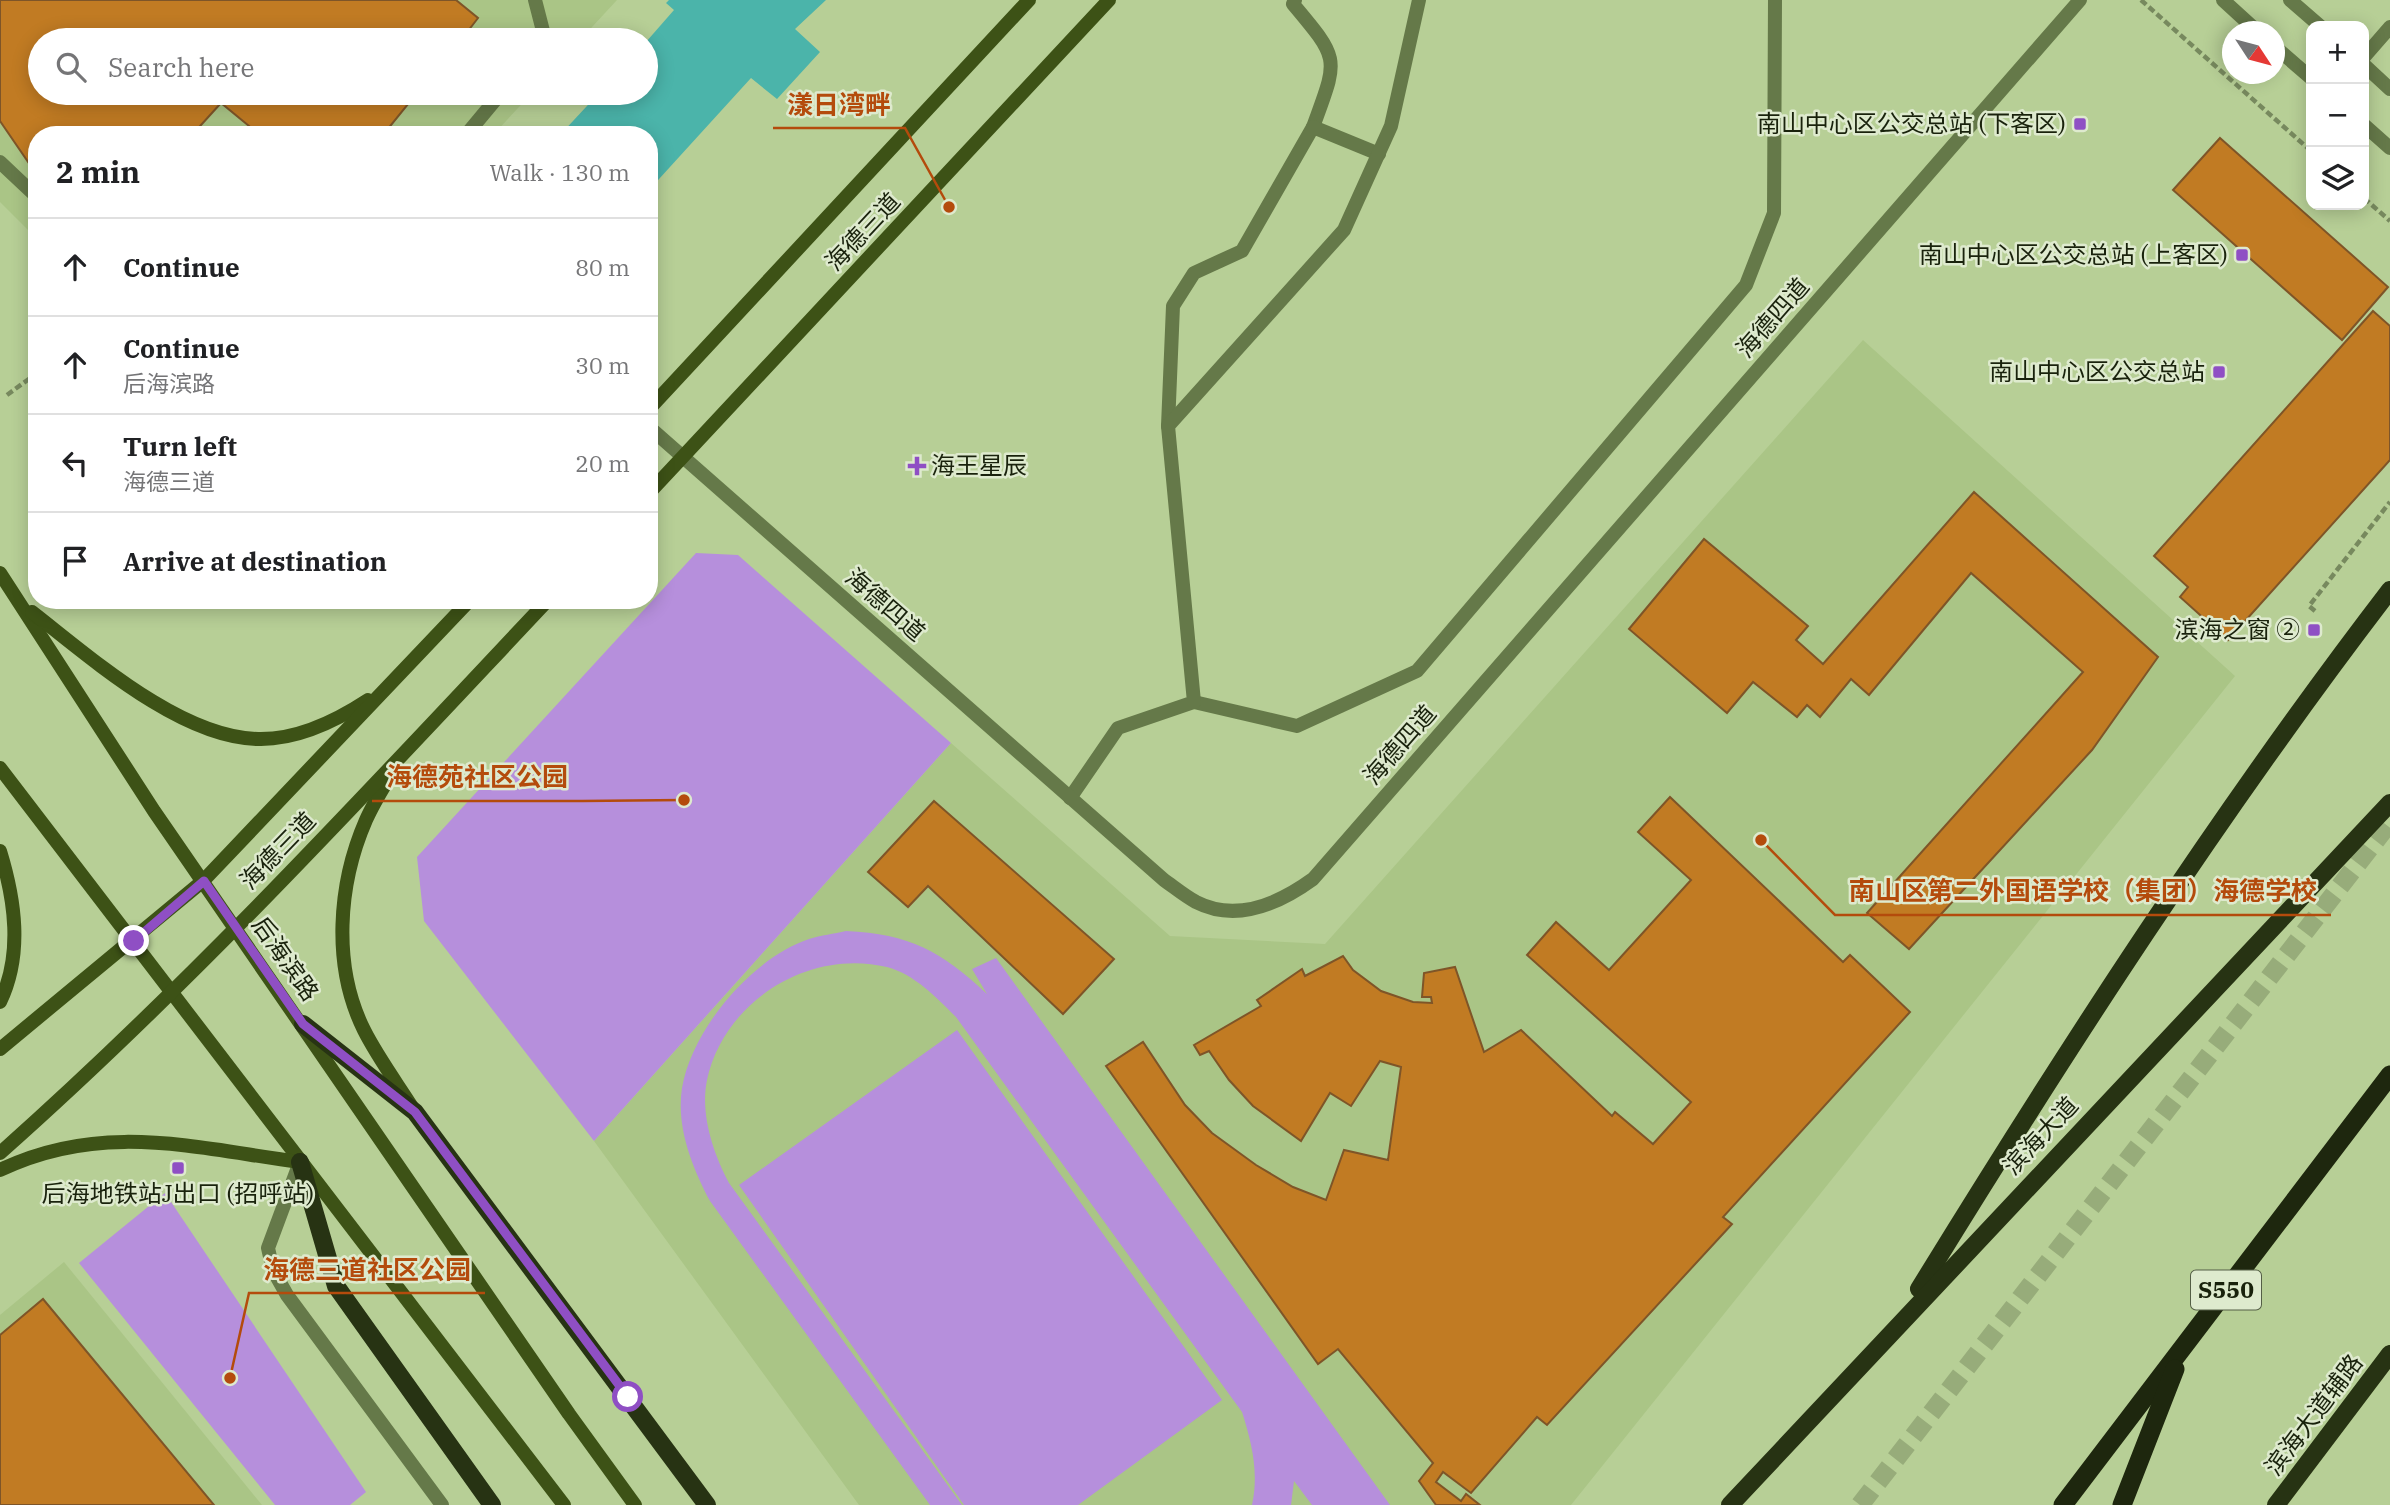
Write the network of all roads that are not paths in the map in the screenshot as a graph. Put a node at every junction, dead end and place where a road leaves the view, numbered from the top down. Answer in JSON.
{"nodes":[{"id":1,"x":536,"y":0,"type":"edge"},
{"id":2,"x":1029,"y":0,"type":"edge"},
{"id":3,"x":1295,"y":0,"type":"edge"},
{"id":4,"x":1419,"y":0,"type":"edge"},
{"id":5,"x":1775,"y":0,"type":"edge"},
{"id":6,"x":2080,"y":0,"type":"edge"},
{"id":7,"x":2223,"y":0,"type":"edge"},
{"id":8,"x":2290,"y":0,"type":"edge"},
{"id":9,"x":1105,"y":1,"type":"edge"},
{"id":10,"x":2246,"y":21,"type":"edge"},
{"id":11,"x":2314,"y":21,"type":"edge"},
{"id":12,"x":2390,"y":27,"type":"edge"},
{"id":13,"x":542,"y":28,"type":"edge"},
{"id":14,"x":2369,"y":51,"type":"edge"},
{"id":15,"x":2285,"y":56,"type":"edge"},
{"id":16,"x":2369,"y":70,"type":"edge"},
{"id":17,"x":2306,"y":74,"type":"edge"},
{"id":18,"x":2390,"y":89,"type":"edge"},
{"id":19,"x":491,"y":105,"type":"edge"},
{"id":20,"x":474,"y":126,"type":"edge"},
{"id":21,"x":1313,"y":127,"type":"junction"},
{"id":22,"x":2369,"y":129,"type":"edge"},
{"id":23,"x":2390,"y":148,"type":"edge"},
{"id":24,"x":1378,"y":154,"type":"junction"},
{"id":25,"x":0,"y":162,"type":"edge"},
{"id":26,"x":28,"y":188,"type":"edge"},
{"id":27,"x":658,"y":399,"type":"edge"},
{"id":28,"x":1168,"y":426,"type":"junction"},
{"id":29,"x":658,"y":435,"type":"edge"},
{"id":30,"x":683,"y":457,"type":"junction"},
{"id":31,"x":658,"y":484,"type":"edge"},
{"id":32,"x":0,"y":573,"type":"edge"},
{"id":33,"x":2390,"y":590,"type":"edge"},
{"id":34,"x":23,"y":605,"type":"junction"},
{"id":35,"x":28,"y":609,"type":"edge"},
{"id":36,"x":28,"y":609,"type":"edge"},
{"id":37,"x":462,"y":609,"type":"edge"},
{"id":38,"x":540,"y":609,"type":"edge"},
{"id":39,"x":387,"y":688,"type":"junction"},
{"id":40,"x":1194,"y":702,"type":"junction"},
{"id":41,"x":401,"y":756,"type":"junction"},
{"id":42,"x":0,"y":768,"type":"edge"},
{"id":43,"x":1070,"y":798,"type":"junction"},
{"id":44,"x":2390,"y":803,"type":"edge"},
{"id":45,"x":0,"y":850,"type":"edge"},
{"id":46,"x":204,"y":881,"type":"junction"},
{"id":47,"x":236,"y":928,"type":"junction"},
{"id":48,"x":134,"y":941,"type":"junction"},
{"id":49,"x":171,"y":991,"type":"junction"},
{"id":50,"x":0,"y":1002,"type":"edge"},
{"id":51,"x":303,"y":1024,"type":"junction"},
{"id":52,"x":0,"y":1049,"type":"edge"},
{"id":53,"x":2390,"y":1075,"type":"edge"},
{"id":54,"x":415,"y":1112,"type":"junction"},
{"id":55,"x":0,"y":1153,"type":"edge"},
{"id":56,"x":300,"y":1162,"type":"junction"},
{"id":57,"x":0,"y":1170,"type":"edge"},
{"id":58,"x":1899,"y":1321,"type":"junction"},
{"id":59,"x":2184,"y":1346,"type":"junction"},
{"id":60,"x":2390,"y":1354,"type":"edge"},
{"id":61,"x":442,"y":1505,"type":"edge"},
{"id":62,"x":492,"y":1505,"type":"edge"},
{"id":63,"x":564,"y":1505,"type":"edge"},
{"id":64,"x":635,"y":1505,"type":"edge"},
{"id":65,"x":707,"y":1505,"type":"edge"},
{"id":66,"x":1730,"y":1505,"type":"edge"},
{"id":67,"x":2063,"y":1505,"type":"edge"},
{"id":68,"x":2122,"y":1505,"type":"edge"},
{"id":69,"x":2276,"y":1505,"type":"edge"}],
"edges":[{"from":1,"to":13,"type":"street"},
{"from":2,"to":27,"type":"main road","name":"海德三道"},
{"from":3,"to":21,"type":"street"},
{"from":4,"to":24,"type":"street"},
{"from":5,"to":40,"type":"street"},
{"from":6,"to":43,"type":"street","name":"海德四道"},
{"from":7,"to":10,"type":"street"},
{"from":8,"to":11,"type":"street"},
{"from":9,"to":30,"type":"main road","name":"海德三道"},
{"from":12,"to":14,"type":"street"},
{"from":15,"to":17,"type":"street"},
{"from":16,"to":18,"type":"street"},
{"from":19,"to":20,"type":"street"},
{"from":21,"to":24,"type":"street"},
{"from":21,"to":28,"type":"street"},
{"from":22,"to":23,"type":"street"},
{"from":24,"to":28,"type":"street"},
{"from":25,"to":26,"type":"street"},
{"from":28,"to":40,"type":"street"},
{"from":29,"to":30,"type":"street","name":"海德四道"},
{"from":30,"to":31,"type":"main road","name":"海德三道"},
{"from":30,"to":43,"type":"street","name":"海德四道"},
{"from":32,"to":34,"type":"main road","name":"后海滨路"},
{"from":33,"to":58,"type":"main road"},
{"from":34,"to":36,"type":"main road"},
{"from":34,"to":46,"type":"main road","name":"后海滨路"},
{"from":35,"to":39,"type":"main road"},
{"from":37,"to":39,"type":"main road","name":"海德三道"},
{"from":38,"to":41,"type":"main road","name":"海德三道"},
{"from":39,"to":46,"type":"main road","name":"海德三道"},
{"from":40,"to":43,"type":"street"},
{"from":41,"to":47,"type":"main road","name":"海德三道"},
{"from":41,"to":54,"type":"main road"},
{"from":42,"to":48,"type":"main road"},
{"from":44,"to":58,"type":"main road","name":"滨海大道"},
{"from":45,"to":50,"type":"main road"},
{"from":46,"to":47,"type":"main road","name":"后海滨路"},
{"from":46,"to":48,"type":"main road","name":"海德三道"},
{"from":47,"to":49,"type":"main road","name":"海德三道"},
{"from":47,"to":51,"type":"main road","name":"后海滨路"},
{"from":48,"to":49,"type":"main road"},
{"from":48,"to":52,"type":"main road","name":"海德三道"},
{"from":49,"to":55,"type":"main road","name":"海德三道"},
{"from":49,"to":56,"type":"main road"},
{"from":51,"to":54,"type":"main road"},
{"from":51,"to":64,"type":"main road","name":"后海滨路"},
{"from":53,"to":59,"type":"highway","number":"S550"},
{"from":54,"to":65,"type":"main road"},
{"from":56,"to":57,"type":"main road"},
{"from":56,"to":61,"type":"street"},
{"from":56,"to":62,"type":"main road"},
{"from":56,"to":63,"type":"main road"},
{"from":58,"to":66,"type":"main road","name":"滨海大道"},
{"from":59,"to":67,"type":"highway","number":"S550"},
{"from":59,"to":68,"type":"highway"},
{"from":60,"to":69,"type":"main road","name":"滨海大道辅路"}]}
